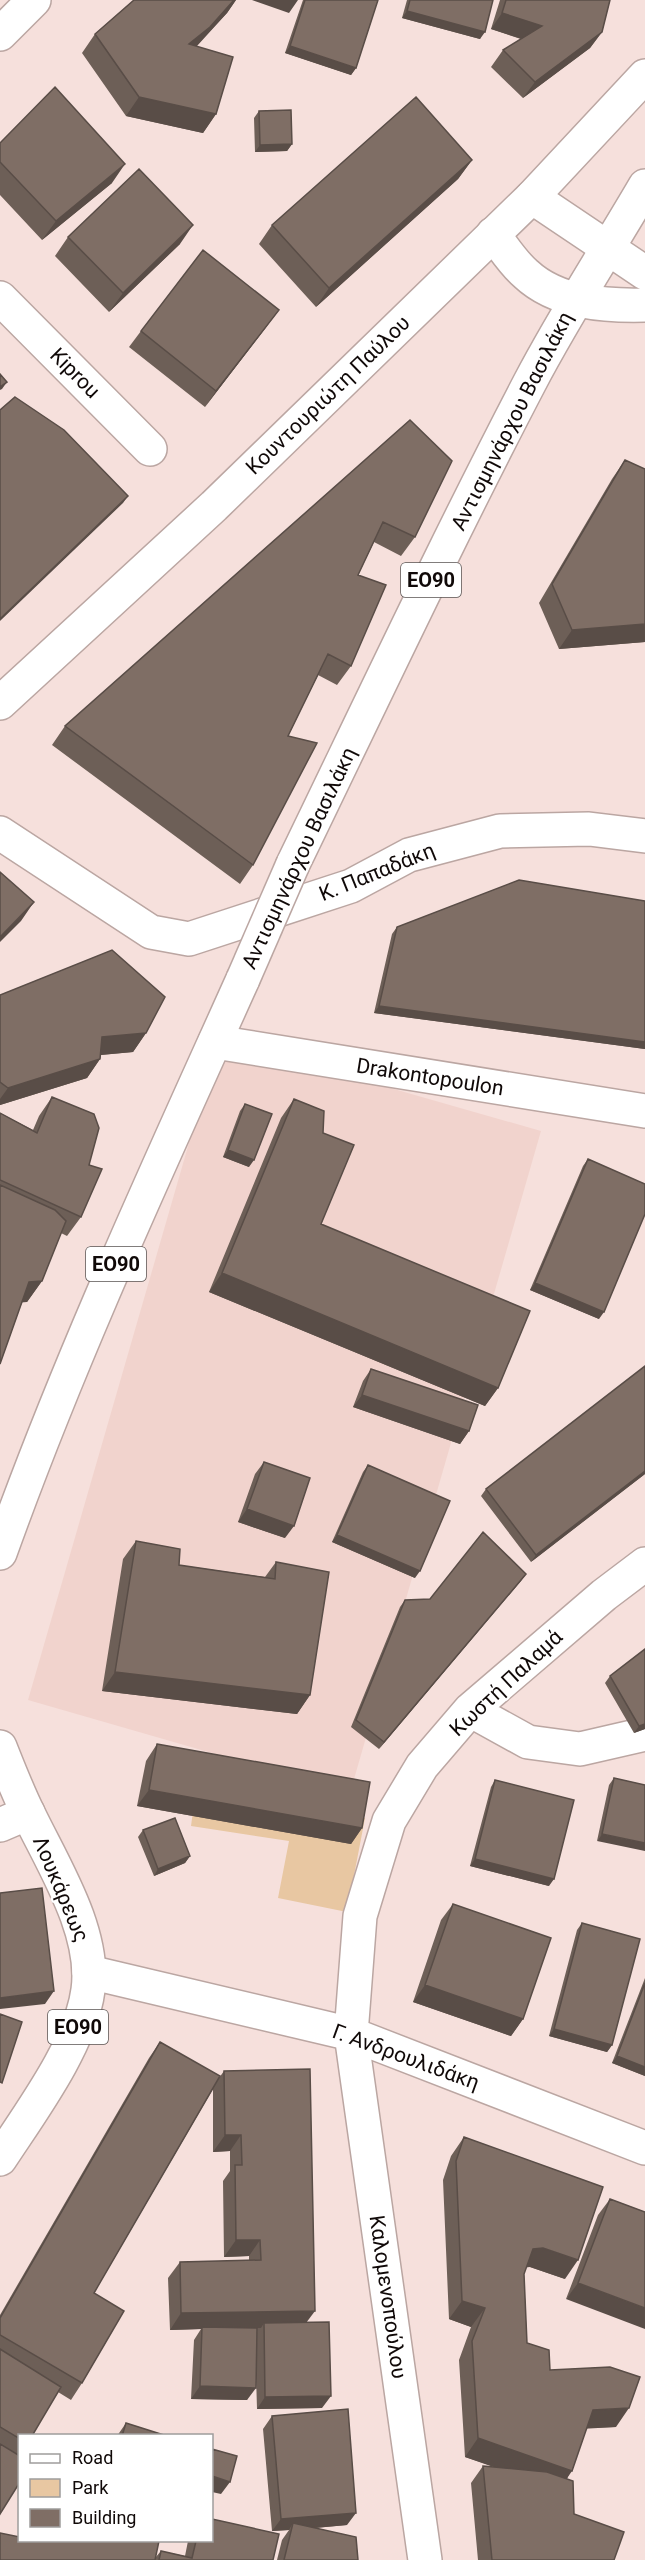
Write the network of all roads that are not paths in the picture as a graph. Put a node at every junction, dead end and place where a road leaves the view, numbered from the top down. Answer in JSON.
{"nodes":[{"id":1,"x":34,"y":0,"type":"edge"},
{"id":2,"x":0,"y":34,"type":"edge"},
{"id":3,"x":645,"y":76,"type":"edge"},
{"id":4,"x":645,"y":186,"type":"edge"},
{"id":5,"x":532,"y":197,"type":"junction"},
{"id":6,"x":493,"y":234,"type":"junction"},
{"id":7,"x":608,"y":248,"type":"junction"},
{"id":8,"x":645,"y":273,"type":"edge"},
{"id":9,"x":0,"y":298,"type":"edge"},
{"id":10,"x":576,"y":299,"type":"junction"},
{"id":11,"x":645,"y":305,"type":"edge"},
{"id":12,"x":150,"y":448,"type":"dead end"},
{"id":13,"x":0,"y":703,"type":"edge"},
{"id":14,"x":0,"y":833,"type":"edge"},
{"id":15,"x":645,"y":836,"type":"edge"},
{"id":16,"x":215,"y":1042,"type":"junction"},
{"id":17,"x":645,"y":1111,"type":"edge"},
{"id":18,"x":0,"y":1553,"type":"edge"},
{"id":19,"x":645,"y":1564,"type":"edge"},
{"id":20,"x":470,"y":1710,"type":"junction"},
{"id":21,"x":645,"y":1734,"type":"edge"},
{"id":22,"x":0,"y":1747,"type":"edge"},
{"id":23,"x":14,"y":1819,"type":"edge"},
{"id":24,"x":89,"y":1972,"type":"junction"},
{"id":25,"x":351,"y":2034,"type":"junction"},
{"id":26,"x":645,"y":2148,"type":"edge"},
{"id":27,"x":0,"y":2159,"type":"edge"},
{"id":28,"x":425,"y":2560,"type":"edge"}],
"edges":[{"from":1,"to":2,"type":"street"},
{"from":3,"to":5,"type":"street","name":"Κουντουριώτη Παύλου"},
{"from":4,"to":7,"type":"street","name":"Αντισμηνάρχου Βασιλάκη","number":"ΕΟ90"},
{"from":5,"to":6,"type":"street","name":"Κουντουριώτη Παύλου"},
{"from":5,"to":7,"type":"street"},
{"from":6,"to":10,"type":"street"},
{"from":6,"to":13,"type":"street","name":"Κουντουριώτη Παύλου"},
{"from":7,"to":8,"type":"street"},
{"from":7,"to":10,"type":"street","name":"Αντισμηνάρχου Βασιλάκη","number":"ΕΟ90"},
{"from":9,"to":12,"type":"street","name":"Kiprou"},
{"from":10,"to":11,"type":"street"},
{"from":10,"to":16,"type":"street","name":"Αντισμηνάρχου Βασιλάκη","number":"ΕΟ90","bridge":true},
{"from":14,"to":15,"type":"street","name":"Κ. Παπαδάκη"},
{"from":16,"to":17,"type":"street","name":"Drakontopoulon"},
{"from":16,"to":18,"type":"street","name":"Αντισμηνάρχου Βασιλάκη","number":"ΕΟ90"},
{"from":19,"to":20,"type":"street","name":"Κωστή Παλαμά"},
{"from":20,"to":21,"type":"street"},
{"from":20,"to":25,"type":"street","name":"Κωστή Παλαμά"},
{"from":22,"to":23,"type":"street","name":"Λουκάρεως","number":"ΕΟ90"},
{"from":23,"to":24,"type":"street","name":"Λουκάρεως","number":"ΕΟ90"},
{"from":24,"to":25,"type":"street","name":"Γ. Ανδρουλιδάκη"},
{"from":24,"to":27,"type":"street","name":"Λουκάρεως","number":"ΕΟ90"},
{"from":25,"to":26,"type":"street","name":"Γ. Ανδρουλιδάκη"},
{"from":25,"to":28,"type":"street","name":"Καλομενοπούλου"}]}
